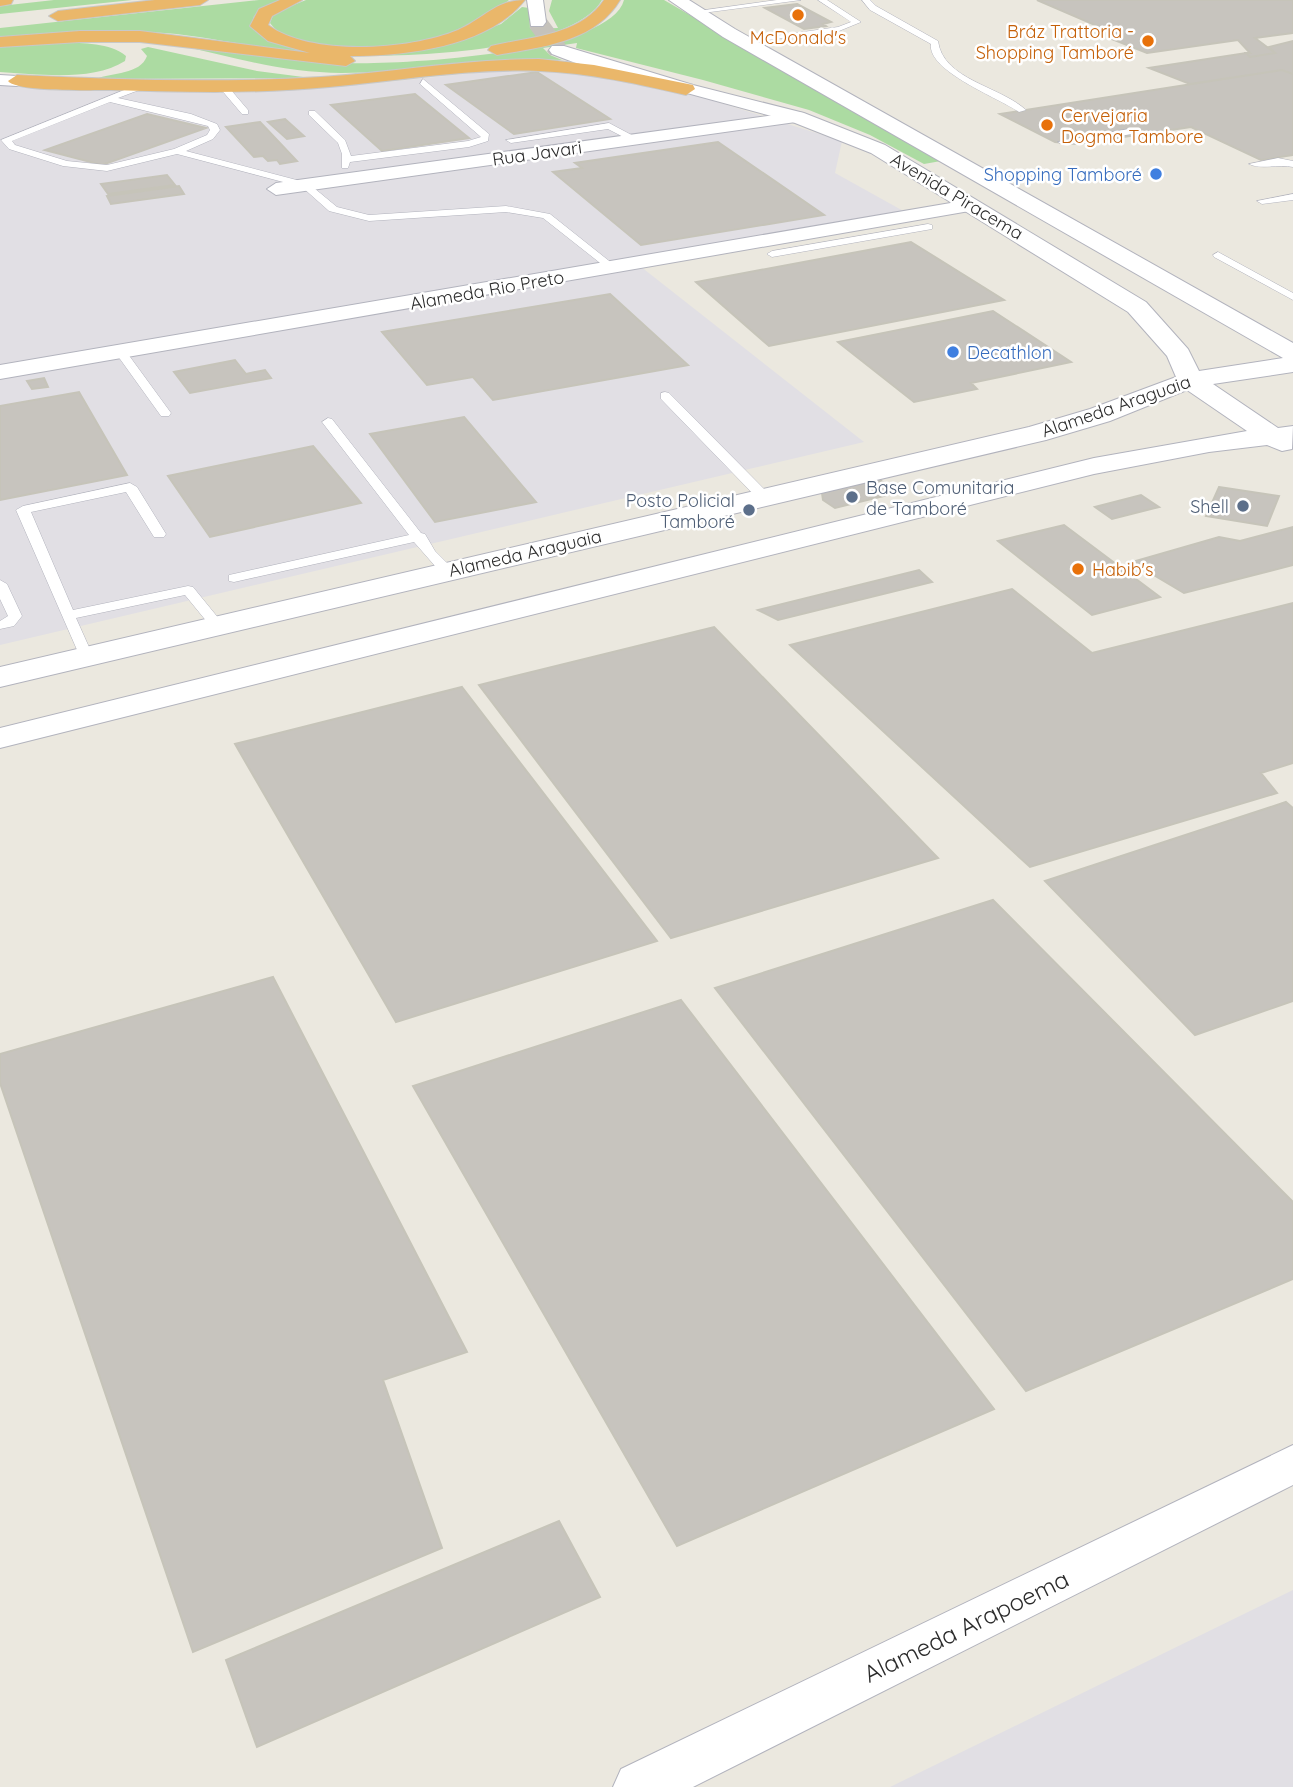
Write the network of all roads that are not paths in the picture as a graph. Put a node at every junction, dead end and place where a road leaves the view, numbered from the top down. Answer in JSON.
{"nodes":[{"id":1,"x":200,"y":0,"type":"edge"},
{"id":2,"x":294,"y":0,"type":"edge"},
{"id":3,"x":517,"y":0,"type":"edge"},
{"id":4,"x":535,"y":0,"type":"edge"},
{"id":5,"x":612,"y":0,"type":"edge"},
{"id":6,"x":797,"y":0,"type":"edge"},
{"id":7,"x":822,"y":0,"type":"edge"},
{"id":8,"x":866,"y":0,"type":"edge"},
{"id":9,"x":686,"y":4,"type":"edge"},
{"id":10,"x":40,"y":18,"type":"dead end"},
{"id":11,"x":537,"y":22,"type":"tunnel mouth"},
{"id":12,"x":66,"y":37,"type":"junction"},
{"id":13,"x":96,"y":37,"type":"junction"},
{"id":14,"x":744,"y":41,"type":"junction"},
{"id":15,"x":0,"y":43,"type":"edge"},
{"id":16,"x":558,"y":50,"type":"tunnel mouth"},
{"id":17,"x":375,"y":77,"type":"junction"},
{"id":18,"x":9,"y":80,"type":"edge"},
{"id":19,"x":423,"y":82,"type":"dead end"},
{"id":20,"x":144,"y":85,"type":"junction"},
{"id":21,"x":222,"y":85,"type":"junction"},
{"id":22,"x":686,"y":89,"type":"junction"},
{"id":23,"x":109,"y":99,"type":"junction"},
{"id":24,"x":1022,"y":110,"type":"dead end"},
{"id":25,"x":245,"y":113,"type":"dead end"},
{"id":26,"x":312,"y":113,"type":"dead end"},
{"id":27,"x":797,"y":117,"type":"junction"},
{"id":28,"x":1129,"y":132,"type":"dead end"},
{"id":29,"x":511,"y":139,"type":"dead end"},
{"id":30,"x":636,"y":140,"type":"junction"},
{"id":31,"x":1063,"y":142,"type":"dead end"},
{"id":32,"x":177,"y":151,"type":"junction"},
{"id":33,"x":345,"y":159,"type":"junction"},
{"id":34,"x":1254,"y":164,"type":"dead end"},
{"id":35,"x":1293,"y":164,"type":"edge"},
{"id":36,"x":358,"y":178,"type":"junction"},
{"id":37,"x":305,"y":185,"type":"junction"},
{"id":38,"x":276,"y":189,"type":"dead end"},
{"id":39,"x":1293,"y":197,"type":"edge"},
{"id":40,"x":1262,"y":201,"type":"dead end"},
{"id":41,"x":974,"y":205,"type":"junction"},
{"id":42,"x":919,"y":222,"type":"junction"},
{"id":43,"x":940,"y":235,"type":"dead end"},
{"id":44,"x":772,"y":254,"type":"dead end"},
{"id":45,"x":1218,"y":255,"type":"dead end"},
{"id":46,"x":613,"y":268,"type":"junction"},
{"id":47,"x":1292,"y":297,"type":"edge"},
{"id":48,"x":1218,"y":310,"type":"junction"},
{"id":49,"x":1293,"y":328,"type":"edge"},
{"id":50,"x":121,"y":352,"type":"junction"},
{"id":51,"x":1293,"y":353,"type":"edge"},
{"id":52,"x":1293,"y":364,"type":"edge"},
{"id":53,"x":0,"y":372,"type":"edge"},
{"id":54,"x":1190,"y":380,"type":"junction"},
{"id":55,"x":665,"y":396,"type":"dead end"},
{"id":56,"x":165,"y":413,"type":"dead end"},
{"id":57,"x":328,"y":422,"type":"dead end"},
{"id":58,"x":1286,"y":440,"type":"edge"},
{"id":59,"x":765,"y":498,"type":"junction"},
{"id":60,"x":610,"y":533,"type":"junction"},
{"id":61,"x":159,"y":534,"type":"dead end"},
{"id":62,"x":420,"y":537,"type":"junction"},
{"id":63,"x":447,"y":571,"type":"junction"},
{"id":64,"x":658,"y":575,"type":"junction"},
{"id":65,"x":234,"y":578,"type":"dead end"},
{"id":66,"x":0,"y":584,"type":"edge"},
{"id":67,"x":68,"y":615,"type":"junction"},
{"id":68,"x":0,"y":625,"type":"edge"},
{"id":69,"x":217,"y":625,"type":"junction"},
{"id":70,"x":86,"y":656,"type":"junction"},
{"id":71,"x":0,"y":677,"type":"edge"},
{"id":72,"x":0,"y":738,"type":"edge"},
{"id":73,"x":1293,"y":1464,"type":"edge"},
{"id":74,"x":639,"y":1787,"type":"edge"}],
"edges":[{"from":1,"to":10,"type":"highway"},
{"from":2,"to":3,"type":"highway"},
{"from":4,"to":11,"type":"main road"},
{"from":5,"to":13,"type":"highway"},
{"from":6,"to":9,"type":"lane"},
{"from":7,"to":14,"type":"lane"},
{"from":8,"to":24,"type":"lane"},
{"from":9,"to":14,"type":"main road","name":"Avenida Piracema"},
{"from":12,"to":13,"type":"highway"},
{"from":12,"to":15,"type":"highway"},
{"from":12,"to":18,"type":"highway"},
{"from":13,"to":17,"type":"highway"},
{"from":14,"to":48,"type":"main road","name":"Avenida Piracema"},
{"from":16,"to":22,"type":"main road","name":"Avenida Piracema"},
{"from":17,"to":21,"type":"highway"},
{"from":17,"to":22,"type":"highway"},
{"from":18,"to":20,"type":"highway"},
{"from":19,"to":33,"type":"lane"},
{"from":20,"to":21,"type":"highway"},
{"from":20,"to":23,"type":"lane"},
{"from":21,"to":25,"type":"lane"},
{"from":22,"to":27,"type":"main road","name":"Avenida Piracema"},
{"from":23,"to":32,"type":"lane"},
{"from":23,"to":32,"type":"lane"},
{"from":26,"to":33,"type":"lane"},
{"from":27,"to":30,"type":"street","name":"Rua Javari"},
{"from":27,"to":41,"type":"main road","name":"Avenida Piracema"},
{"from":28,"to":31,"type":"lane"},
{"from":29,"to":30,"type":"lane"},
{"from":30,"to":36,"type":"street","name":"Rua Javari"},
{"from":32,"to":37,"type":"lane"},
{"from":33,"to":36,"type":"lane"},
{"from":34,"to":35,"type":"lane"},
{"from":36,"to":37,"type":"street","name":"Rua Javari"},
{"from":37,"to":38,"type":"street","name":"Rua Javari"},
{"from":37,"to":46,"type":"lane"},
{"from":39,"to":40,"type":"lane"},
{"from":41,"to":42,"type":"street","name":"Alameda Rio Preto"},
{"from":41,"to":54,"type":"main road","name":"Avenida Piracema"},
{"from":42,"to":43,"type":"lane"},
{"from":42,"to":44,"type":"lane"},
{"from":42,"to":46,"type":"street","name":"Alameda Rio Preto"},
{"from":45,"to":47,"type":"lane"},
{"from":46,"to":50,"type":"street","name":"Alameda Rio Preto"},
{"from":48,"to":49,"type":"main road"},
{"from":48,"to":51,"type":"main road","name":"Avenida Piracema"},
{"from":50,"to":53,"type":"street","name":"Alameda Rio Preto"},
{"from":50,"to":56,"type":"lane"},
{"from":52,"to":54,"type":"main road","name":"Alameda Araguaia"},
{"from":54,"to":58,"type":"main road","name":"Avenida Piracema"},
{"from":54,"to":59,"type":"main road","name":"Alameda Araguaia"},
{"from":55,"to":59,"type":"lane"},
{"from":57,"to":62,"type":"lane"},
{"from":58,"to":64,"type":"main road"},
{"from":59,"to":60,"type":"main road","name":"Alameda Araguaia"},
{"from":60,"to":63,"type":"main road","name":"Alameda Araguaia"},
{"from":60,"to":64,"type":"main road"},
{"from":61,"to":67,"type":"lane"},
{"from":62,"to":63,"type":"lane"},
{"from":62,"to":65,"type":"lane"},
{"from":63,"to":69,"type":"main road","name":"Alameda Araguaia"},
{"from":64,"to":72,"type":"main road"},
{"from":66,"to":68,"type":"lane"},
{"from":67,"to":69,"type":"lane"},
{"from":67,"to":70,"type":"lane"},
{"from":69,"to":70,"type":"main road","name":"Alameda Araguaia"},
{"from":70,"to":71,"type":"main road","name":"Alameda Araguaia"},
{"from":73,"to":74,"type":"street","name":"Alameda Arapoema"}]}
